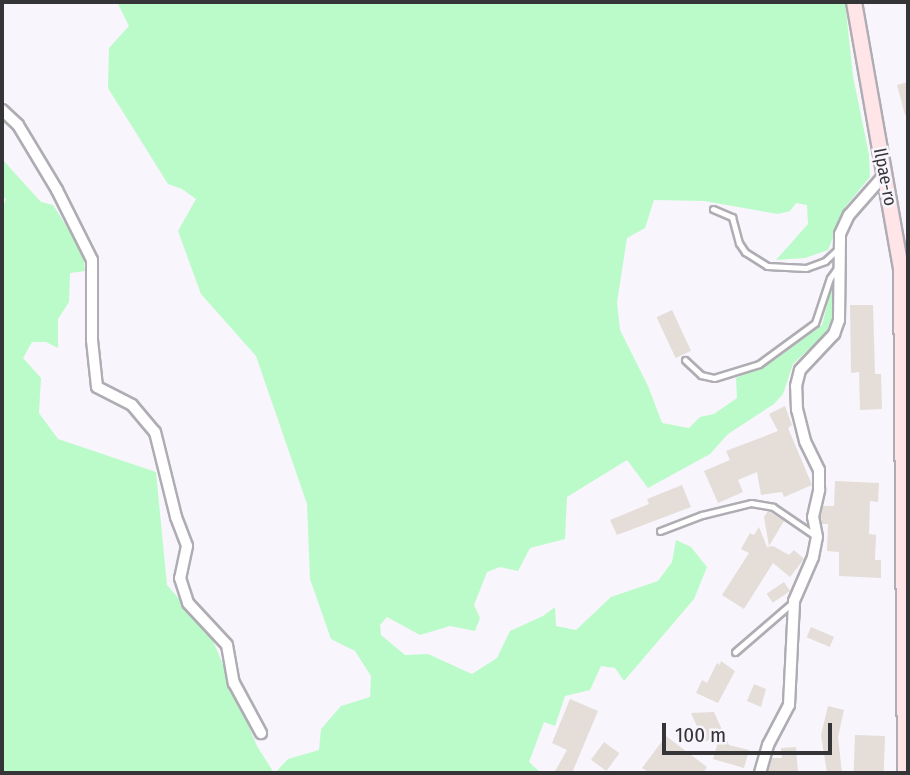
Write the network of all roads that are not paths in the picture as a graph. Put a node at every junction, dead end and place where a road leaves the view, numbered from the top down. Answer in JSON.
{"nodes":[{"id":1,"x":854,"y":2,"type":"edge"},
{"id":2,"x":2,"y":110,"type":"edge"},
{"id":3,"x":885,"y":174,"type":"junction"},
{"id":4,"x":713,"y":209,"type":"dead end"},
{"id":5,"x":838,"y":249,"type":"junction"},
{"id":6,"x":838,"y":267,"type":"junction"},
{"id":7,"x":685,"y":360,"type":"dead end"},
{"id":8,"x":660,"y":531,"type":"dead end"},
{"id":9,"x":817,"y":537,"type":"junction"},
{"id":10,"x":906,"y":572,"type":"edge"},
{"id":11,"x":794,"y":601,"type":"junction"},
{"id":12,"x":735,"y":652,"type":"dead end"},
{"id":13,"x":261,"y":733,"type":"dead end"},
{"id":14,"x":760,"y":773,"type":"edge"},
{"id":15,"x":905,"y":773,"type":"edge"}],
"edges":[{"from":1,"to":3,"type":"street","name":"Ilpae-ro"},
{"from":2,"to":13,"type":"street"},
{"from":3,"to":5,"type":"street"},
{"from":3,"to":10,"type":"street","name":"Ilpae-ro"},
{"from":4,"to":5,"type":"lane"},
{"from":5,"to":6,"type":"street"},
{"from":6,"to":7,"type":"lane"},
{"from":6,"to":9,"type":"street"},
{"from":8,"to":9,"type":"lane"},
{"from":9,"to":11,"type":"street"},
{"from":10,"to":15,"type":"street","name":"Ilpae-ro"},
{"from":11,"to":12,"type":"lane"},
{"from":11,"to":14,"type":"street"}]}
